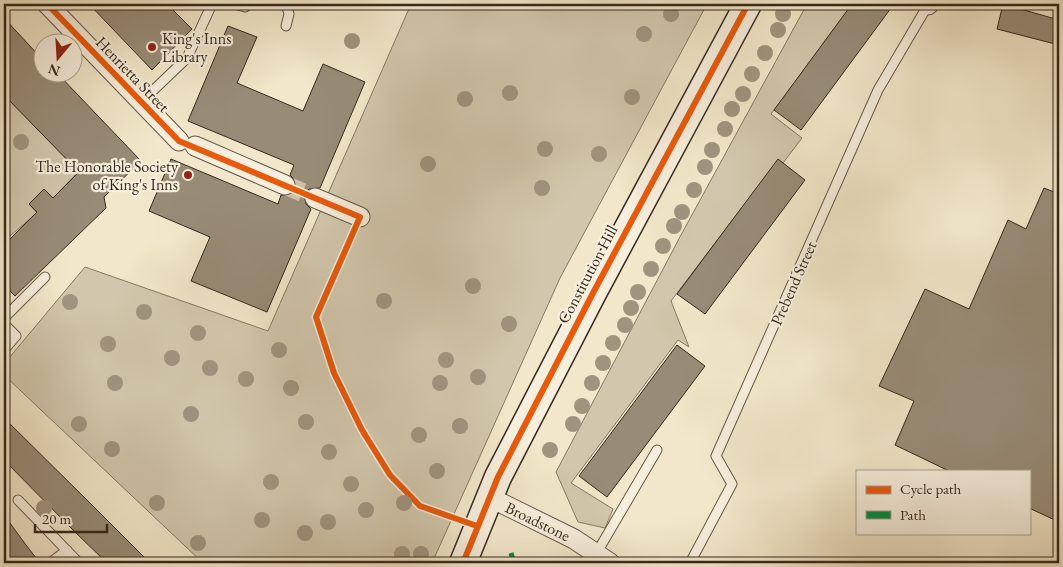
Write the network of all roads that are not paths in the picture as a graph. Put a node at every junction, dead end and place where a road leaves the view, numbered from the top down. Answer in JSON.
{"nodes":[{"id":1,"x":47,"y":4,"type":"edge"},
{"id":2,"x":212,"y":4,"type":"edge"},
{"id":3,"x":234,"y":4,"type":"edge"},
{"id":4,"x":250,"y":4,"type":"edge"},
{"id":5,"x":286,"y":4,"type":"edge"},
{"id":6,"x":748,"y":4,"type":"edge"},
{"id":7,"x":929,"y":4,"type":"edge"},
{"id":8,"x":286,"y":26,"type":"dead end"},
{"id":9,"x":141,"y":102,"type":"junction"},
{"id":10,"x":285,"y":186,"type":"tunnel mouth"},
{"id":11,"x":315,"y":198,"type":"tunnel mouth"},
{"id":12,"x":360,"y":217,"type":"dead end"},
{"id":13,"x":45,"y":277,"type":"dead end"},
{"id":14,"x":4,"y":318,"type":"edge"},
{"id":15,"x":4,"y":324,"type":"edge"},
{"id":16,"x":4,"y":350,"type":"edge"},
{"id":17,"x":657,"y":450,"type":"dead end"},
{"id":18,"x":489,"y":497,"type":"junction"},
{"id":19,"x":18,"y":500,"type":"dead end"},
{"id":20,"x":67,"y":550,"type":"junction"},
{"id":21,"x":603,"y":558,"type":"edge"},
{"id":22,"x":50,"y":563,"type":"edge"},
{"id":23,"x":79,"y":563,"type":"edge"},
{"id":24,"x":463,"y":563,"type":"edge"},
{"id":25,"x":690,"y":563,"type":"edge"}],
"edges":[{"from":1,"to":9,"type":"street","name":"Henrietta Street"},
{"from":2,"to":9,"type":"lane"},
{"from":3,"to":4,"type":"lane"},
{"from":5,"to":8,"type":"lane"},
{"from":6,"to":18,"type":"main road","name":"Constitution Hill"},
{"from":7,"to":25,"type":"lane","name":"Prebend Street"},
{"from":9,"to":10,"type":"street","name":"Henrietta Street"},
{"from":11,"to":12,"type":"street"},
{"from":13,"to":14,"type":"lane"},
{"from":15,"to":16,"type":"lane"},
{"from":17,"to":21,"type":"lane"},
{"from":18,"to":21,"type":"street","name":"Broadstone"},
{"from":18,"to":24,"type":"main road","name":"Constitution Hill"},
{"from":19,"to":20,"type":"lane"},
{"from":20,"to":22,"type":"lane"},
{"from":20,"to":23,"type":"lane"}]}
